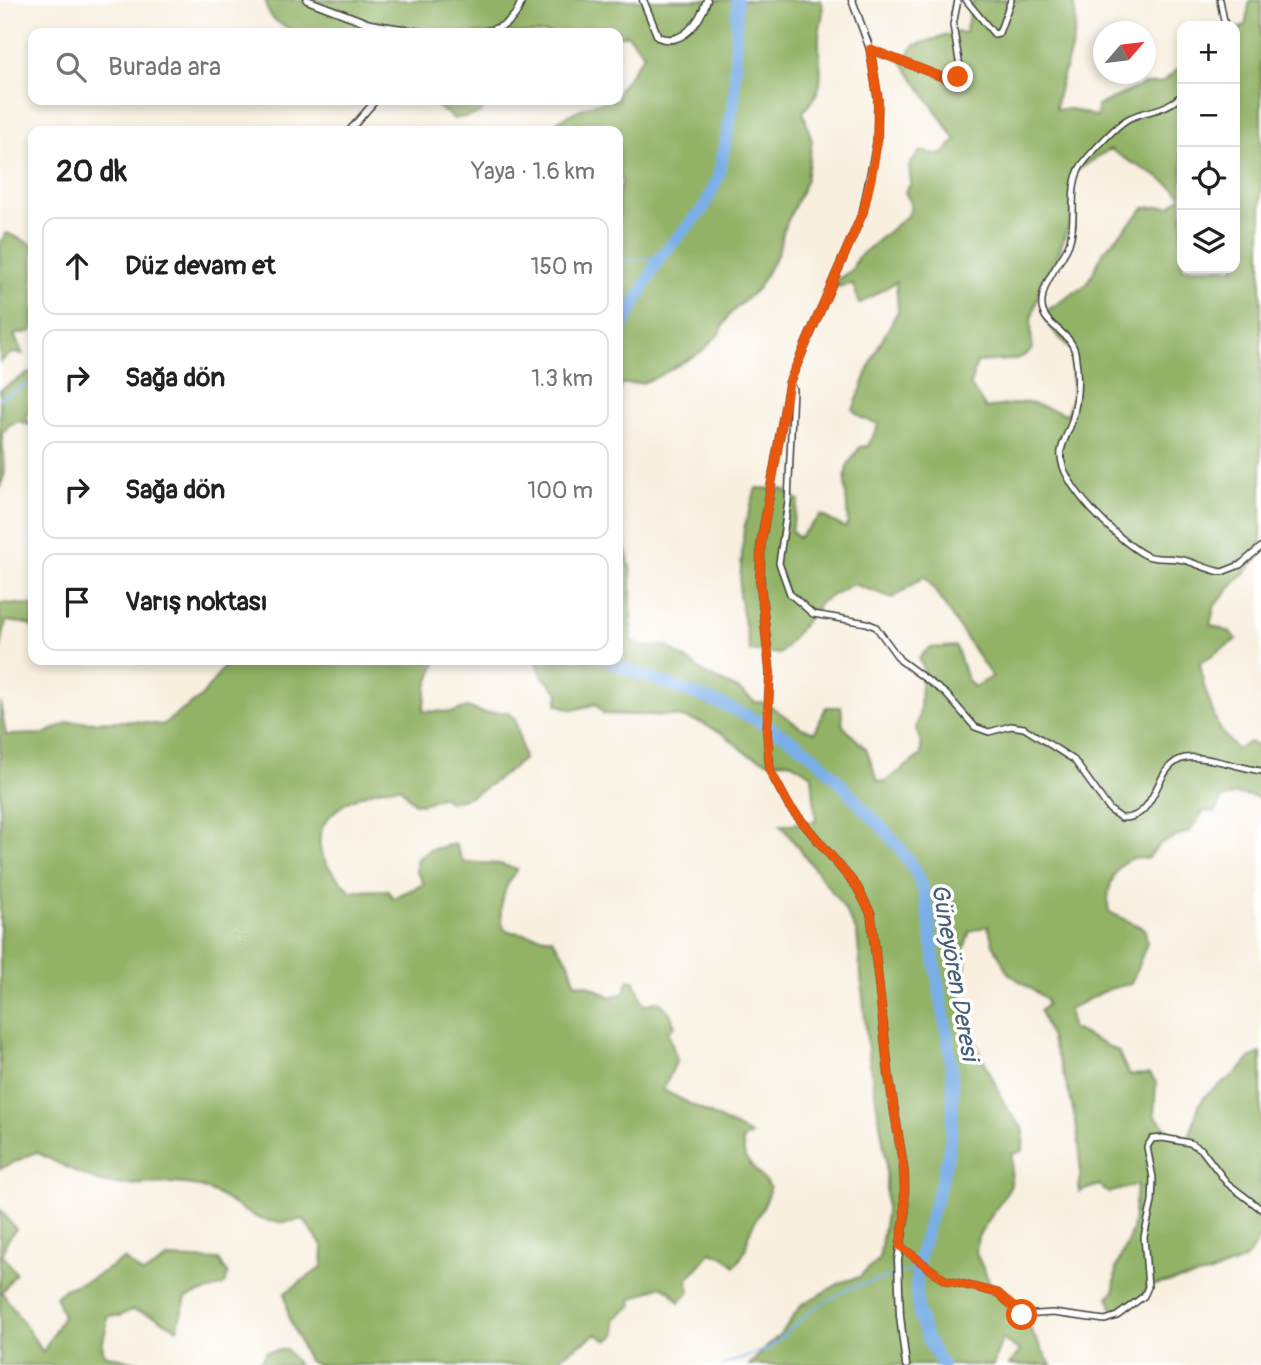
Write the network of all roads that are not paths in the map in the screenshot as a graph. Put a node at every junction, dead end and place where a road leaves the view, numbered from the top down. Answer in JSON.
{"nodes":[{"id":1,"x":307,"y":0,"type":"edge"},
{"id":2,"x":522,"y":0,"type":"edge"},
{"id":3,"x":643,"y":0,"type":"edge"},
{"id":4,"x":707,"y":0,"type":"edge"},
{"id":5,"x":852,"y":0,"type":"edge"},
{"id":6,"x":958,"y":0,"type":"edge"},
{"id":7,"x":965,"y":0,"type":"edge"},
{"id":8,"x":1011,"y":0,"type":"edge"},
{"id":9,"x":1220,"y":0,"type":"edge"},
{"id":10,"x":1224,"y":21,"type":"edge"},
{"id":11,"x":395,"y":28,"type":"edge"},
{"id":12,"x":501,"y":28,"type":"edge"},
{"id":13,"x":870,"y":49,"type":"junction"},
{"id":14,"x":1177,"y":99,"type":"edge"},
{"id":15,"x":372,"y":105,"type":"edge"},
{"id":16,"x":353,"y":126,"type":"edge"},
{"id":17,"x":789,"y":383,"type":"junction"},
{"id":18,"x":1261,"y":547,"type":"edge"},
{"id":19,"x":1261,"y":771,"type":"edge"},
{"id":20,"x":1261,"y":1209,"type":"edge"},
{"id":21,"x":902,"y":1248,"type":"junction"},
{"id":22,"x":906,"y":1365,"type":"edge"}],
"edges":[{"from":1,"to":11,"type":"street"},
{"from":2,"to":12,"type":"street"},
{"from":3,"to":4,"type":"street"},
{"from":5,"to":13,"type":"street"},
{"from":6,"to":13,"type":"street"},
{"from":7,"to":8,"type":"street"},
{"from":9,"to":10,"type":"street"},
{"from":13,"to":17,"type":"street"},
{"from":14,"to":18,"type":"street"},
{"from":15,"to":16,"type":"street"},
{"from":17,"to":19,"type":"street"},
{"from":17,"to":21,"type":"street"},
{"from":20,"to":21,"type":"street"},
{"from":21,"to":22,"type":"street"}]}
